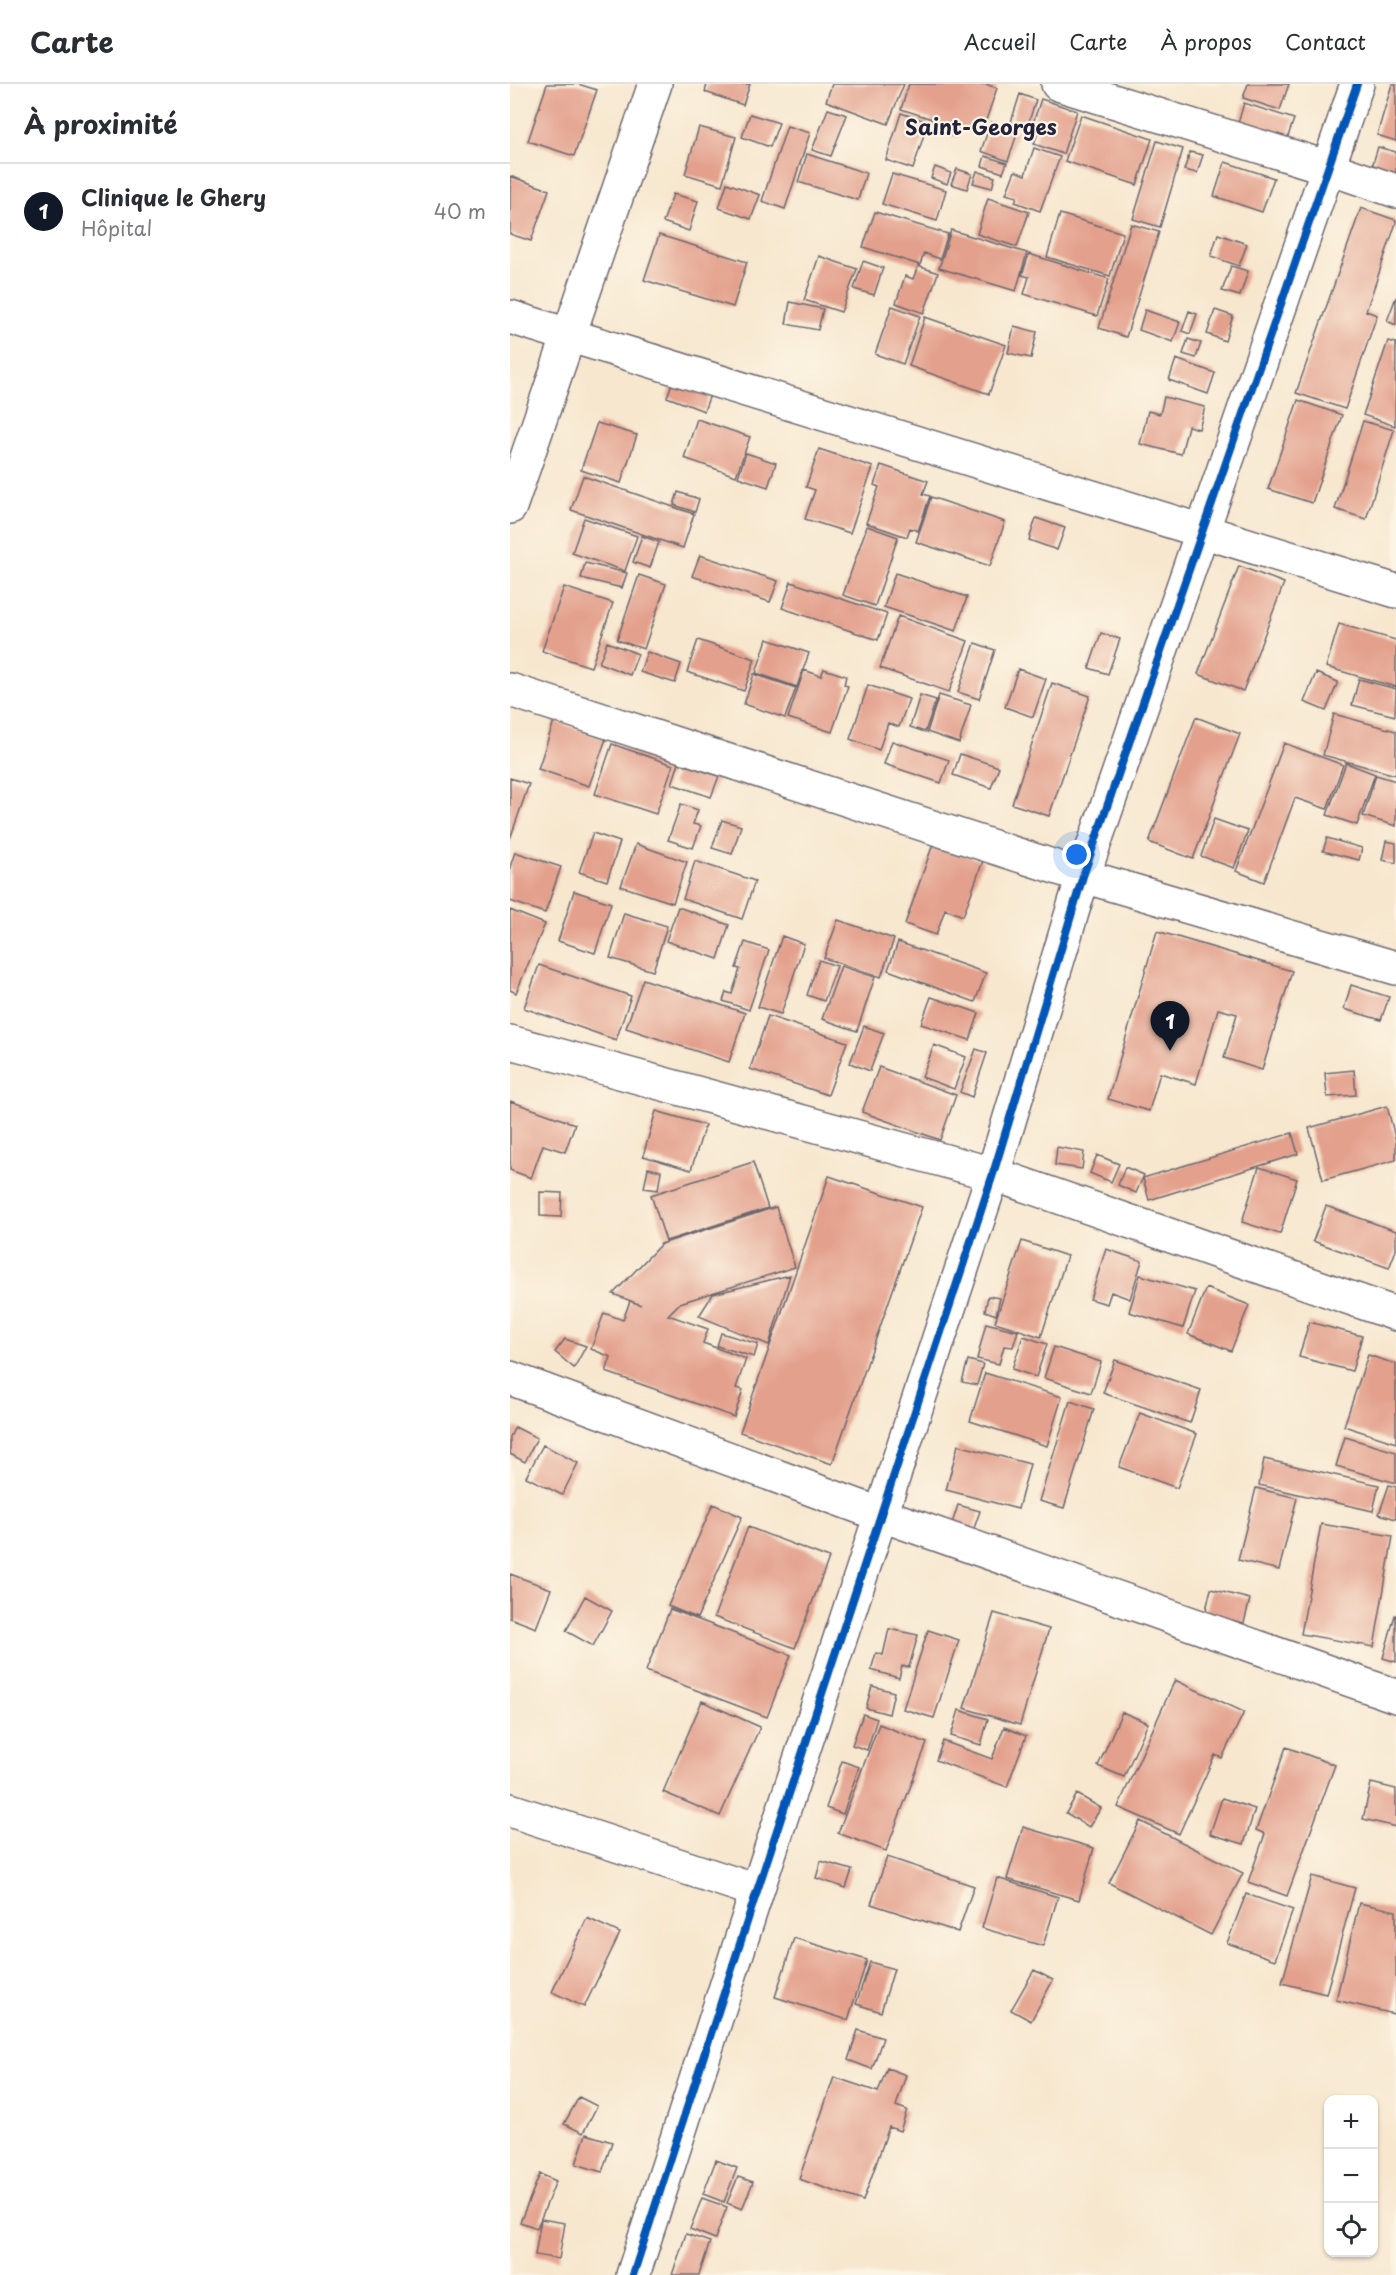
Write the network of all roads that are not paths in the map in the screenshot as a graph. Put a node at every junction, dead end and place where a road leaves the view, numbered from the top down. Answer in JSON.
{"nodes":[{"id":1,"x":655,"y":84,"type":"edge"},
{"id":2,"x":1058,"y":84,"type":"edge"},
{"id":3,"x":1358,"y":84,"type":"edge"},
{"id":4,"x":1329,"y":168,"type":"junction"},
{"id":5,"x":1396,"y":191,"type":"edge"},
{"id":6,"x":510,"y":316,"type":"edge"},
{"id":7,"x":568,"y":334,"type":"junction"},
{"id":8,"x":510,"y":507,"type":"edge"},
{"id":9,"x":1201,"y":531,"type":"junction"},
{"id":10,"x":1396,"y":591,"type":"edge"},
{"id":11,"x":510,"y":690,"type":"edge"},
{"id":12,"x":1083,"y":876,"type":"junction"},
{"id":13,"x":1396,"y":968,"type":"edge"},
{"id":14,"x":510,"y":1042,"type":"edge"},
{"id":15,"x":993,"y":1174,"type":"junction"},
{"id":16,"x":1396,"y":1314,"type":"edge"},
{"id":17,"x":510,"y":1378,"type":"edge"},
{"id":18,"x":882,"y":1515,"type":"junction"},
{"id":19,"x":1396,"y":1696,"type":"edge"},
{"id":20,"x":510,"y":1810,"type":"edge"},
{"id":21,"x":757,"y":1891,"type":"junction"},
{"id":22,"x":633,"y":2275,"type":"edge"}],
"edges":[{"from":1,"to":7,"type":"street"},
{"from":2,"to":4,"type":"street"},
{"from":3,"to":4,"type":"street"},
{"from":4,"to":5,"type":"street"},
{"from":4,"to":9,"type":"street"},
{"from":6,"to":7,"type":"street"},
{"from":7,"to":8,"type":"street"},
{"from":7,"to":9,"type":"street"},
{"from":9,"to":10,"type":"street"},
{"from":9,"to":12,"type":"street"},
{"from":11,"to":12,"type":"street"},
{"from":12,"to":13,"type":"street"},
{"from":12,"to":15,"type":"street"},
{"from":14,"to":15,"type":"street"},
{"from":15,"to":16,"type":"street"},
{"from":15,"to":18,"type":"street"},
{"from":17,"to":18,"type":"street"},
{"from":18,"to":19,"type":"street"},
{"from":18,"to":21,"type":"street"},
{"from":20,"to":21,"type":"street"},
{"from":21,"to":22,"type":"street"}]}
